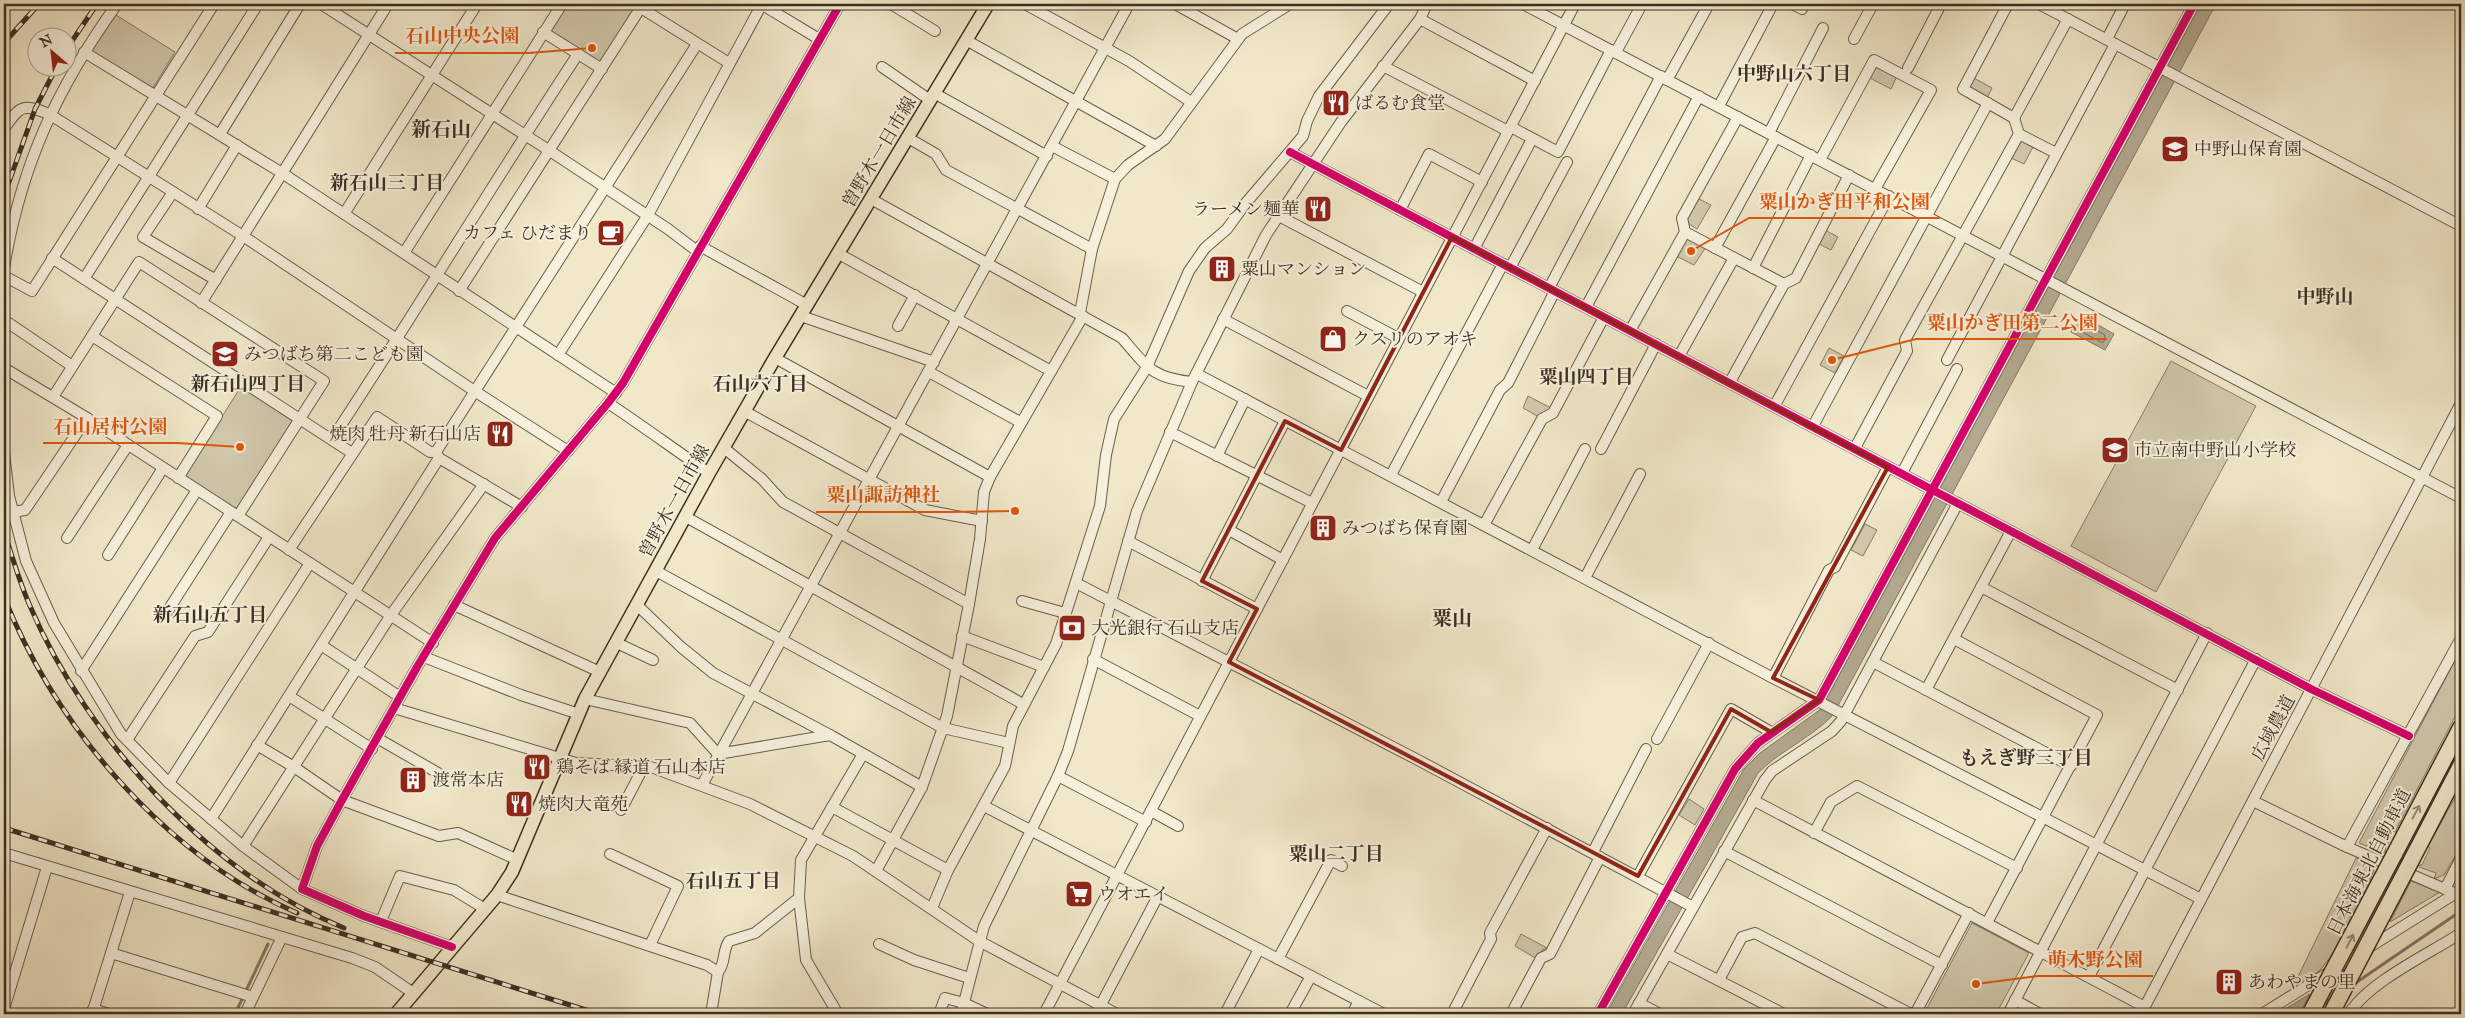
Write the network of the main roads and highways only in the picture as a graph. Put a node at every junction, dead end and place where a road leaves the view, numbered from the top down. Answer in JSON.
{"nodes":[{"id":1,"x":988,"y":4,"type":"edge"},
{"id":2,"x":2461,"y":727,"type":"edge"},
{"id":3,"x":2461,"y":764,"type":"edge"},
{"id":4,"x":396,"y":1014,"type":"edge"},
{"id":5,"x":2310,"y":1014,"type":"edge"},
{"id":6,"x":2331,"y":1014,"type":"edge"}],
"edges":[{"from":1,"to":4,"type":"main road","name":"曽野木一日市線"},
{"from":5,"to":2,"type":"highway","name":"日本海東北自動車道","one_way":true,"bridge":true},
{"from":3,"to":6,"type":"highway","name":"日本海東北自動車道","bridge":true}]}
